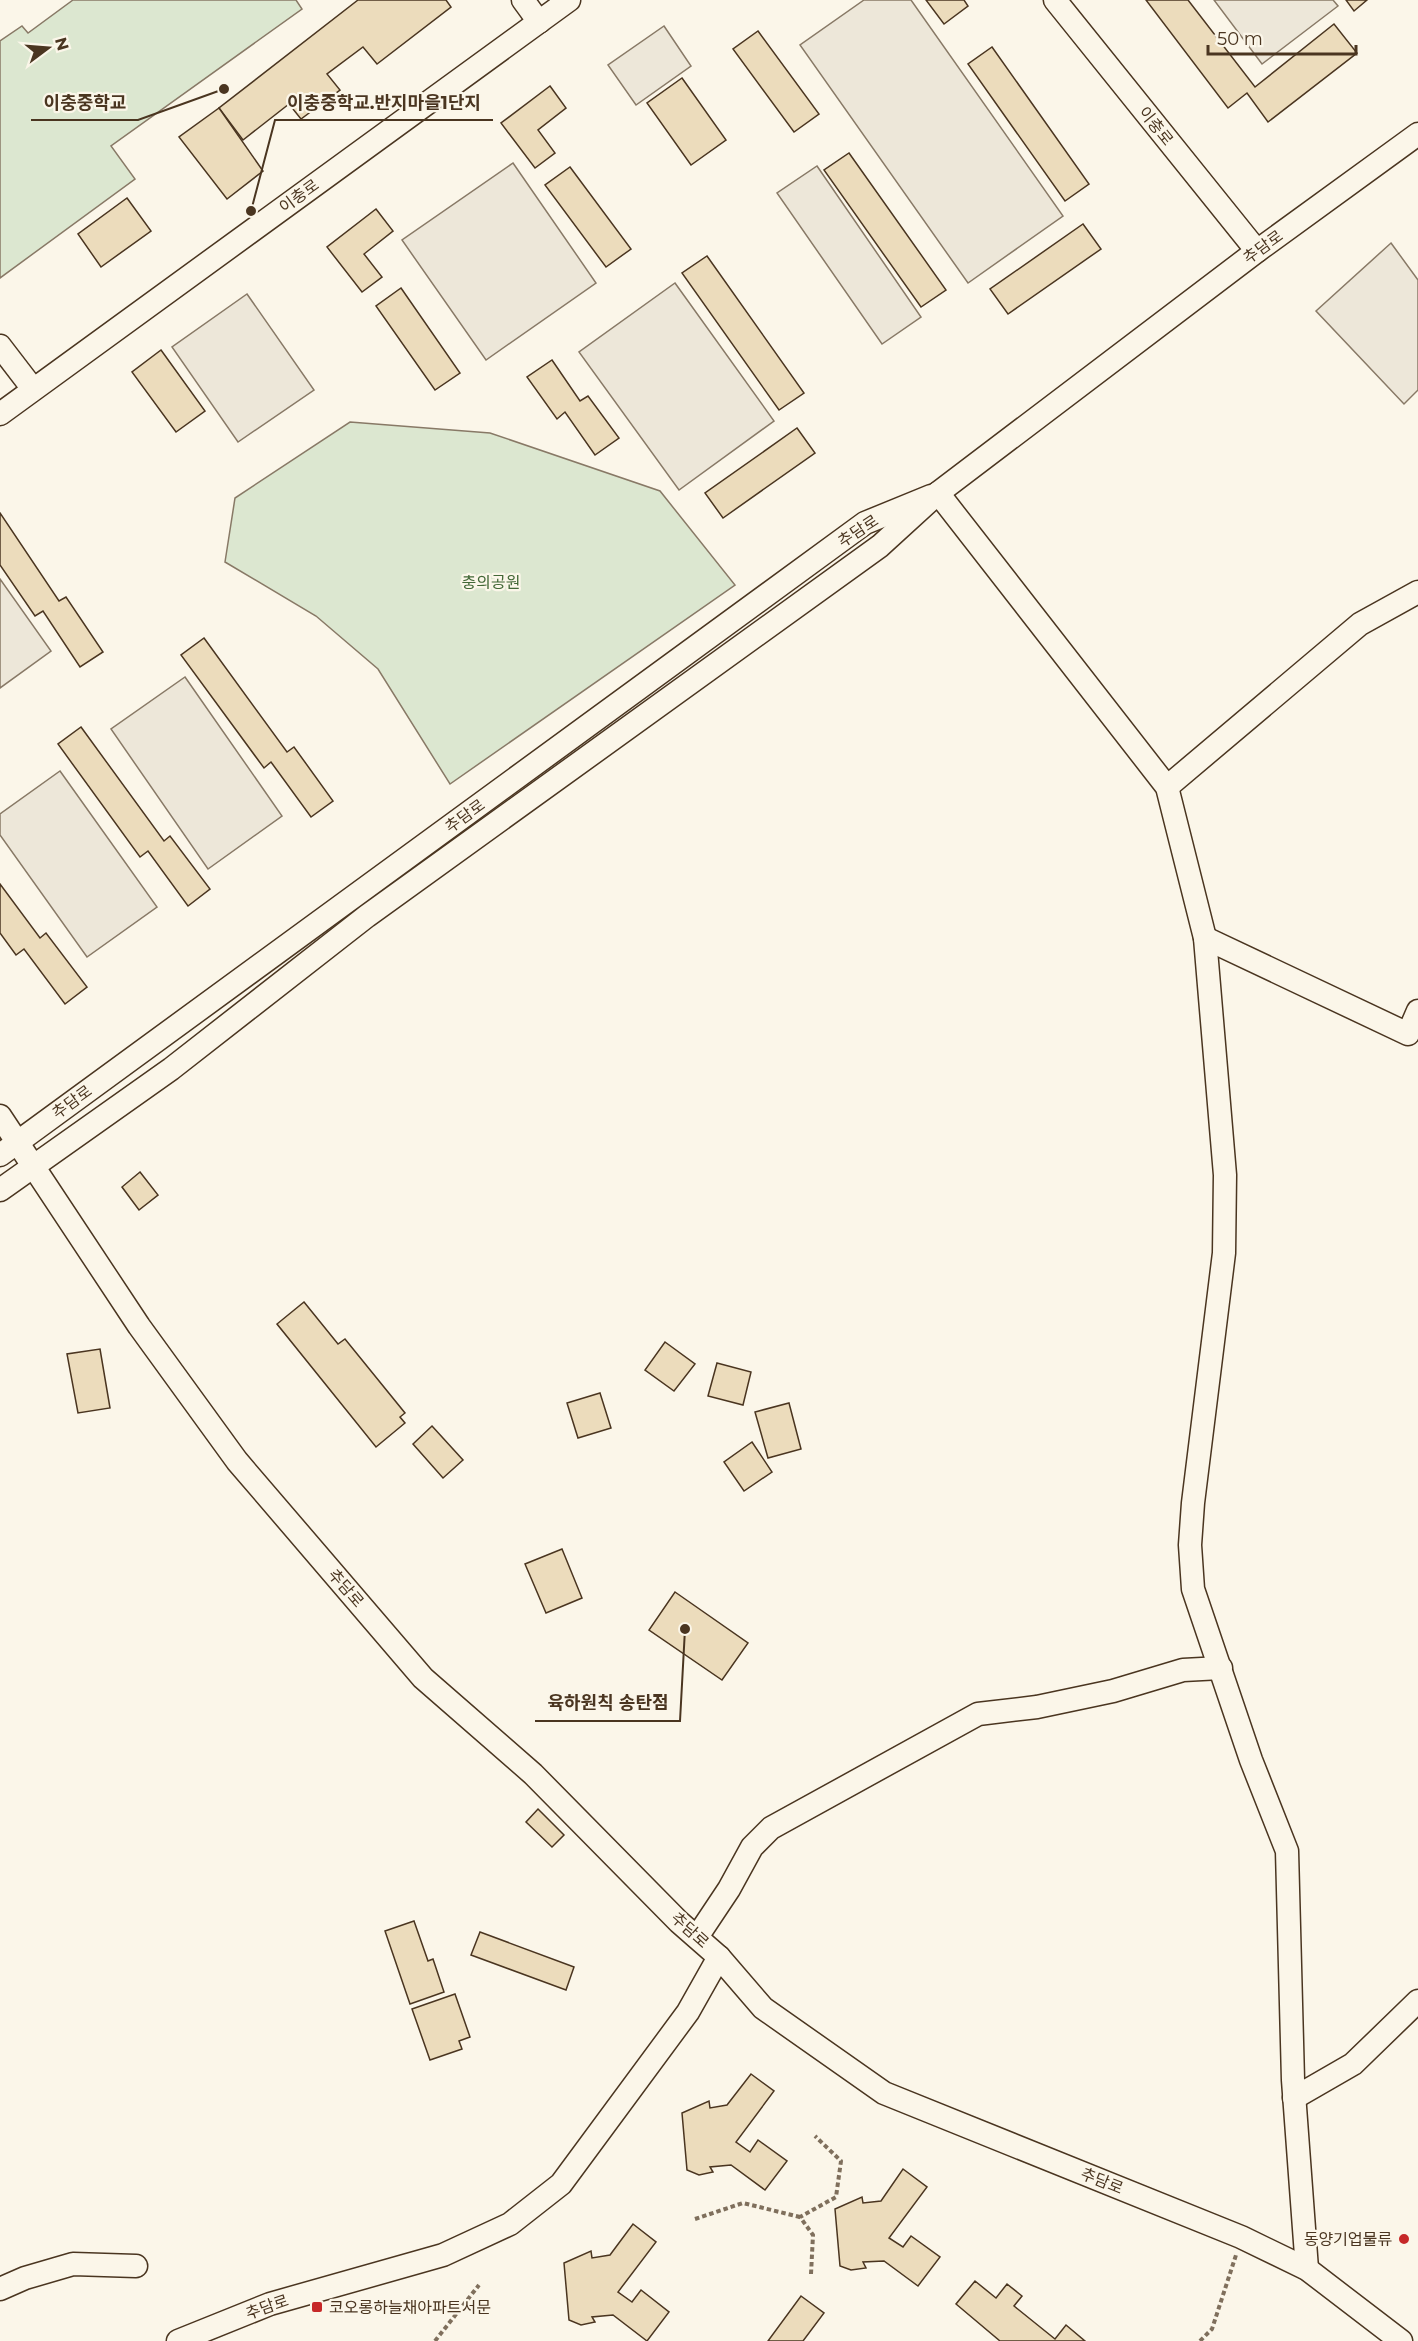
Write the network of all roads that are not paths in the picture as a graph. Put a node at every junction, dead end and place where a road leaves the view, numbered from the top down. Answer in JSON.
{"nodes":[{"id":1,"x":522,"y":0,"type":"edge"},
{"id":2,"x":569,"y":0,"type":"edge"},
{"id":3,"x":1055,"y":0,"type":"edge"},
{"id":4,"x":539,"y":22,"type":"junction"},
{"id":5,"x":1418,"y":134,"type":"edge"},
{"id":6,"x":1257,"y":251,"type":"junction"},
{"id":7,"x":0,"y":346,"type":"edge"},
{"id":8,"x":33,"y":389,"type":"junction"},
{"id":9,"x":0,"y":414,"type":"edge"},
{"id":10,"x":938,"y":493,"type":"junction"},
{"id":11,"x":1418,"y":592,"type":"edge"},
{"id":12,"x":1167,"y":787,"type":"junction"},
{"id":13,"x":1205,"y":938,"type":"junction"},
{"id":14,"x":1418,"y":1011,"type":"edge"},
{"id":15,"x":1413,"y":1039,"type":"edge"},
{"id":16,"x":0,"y":1116,"type":"edge"},
{"id":17,"x":9,"y":1149,"type":"edge"},
{"id":18,"x":33,"y":1166,"type":"junction"},
{"id":19,"x":0,"y":1190,"type":"edge"},
{"id":20,"x":1221,"y":1668,"type":"junction"},
{"id":21,"x":697,"y":1937,"type":"junction"},
{"id":22,"x":719,"y":1957,"type":"junction"},
{"id":23,"x":1418,"y":2001,"type":"edge"},
{"id":24,"x":1294,"y":2098,"type":"junction"},
{"id":25,"x":136,"y":2265,"type":"dead end"},
{"id":26,"x":1307,"y":2269,"type":"junction"},
{"id":27,"x":0,"y":2289,"type":"edge"},
{"id":28,"x":178,"y":2341,"type":"edge"},
{"id":29,"x":1401,"y":2341,"type":"edge"}],
"edges":[{"from":1,"to":4,"type":"street"},
{"from":2,"to":4,"type":"street","name":"이충로"},
{"from":3,"to":6,"type":"street","name":"이충로"},
{"from":4,"to":8,"type":"street","name":"이충로"},
{"from":5,"to":6,"type":"street","name":"추담로"},
{"from":6,"to":10,"type":"street","name":"추담로"},
{"from":7,"to":8,"type":"street"},
{"from":8,"to":9,"type":"street","name":"이충로"},
{"from":10,"to":12,"type":"street"},
{"from":10,"to":17,"type":"street","name":"추담로"},
{"from":10,"to":18,"type":"street","name":"추담로"},
{"from":11,"to":12,"type":"street"},
{"from":12,"to":13,"type":"street"},
{"from":13,"to":15,"type":"street"},
{"from":13,"to":20,"type":"street"},
{"from":14,"to":15,"type":"street"},
{"from":16,"to":17,"type":"street"},
{"from":17,"to":18,"type":"street"},
{"from":18,"to":19,"type":"street","name":"추담로"},
{"from":18,"to":21,"type":"street","name":"추담로"},
{"from":20,"to":21,"type":"street"},
{"from":20,"to":24,"type":"street"},
{"from":21,"to":22,"type":"street","name":"추담로"},
{"from":22,"to":26,"type":"street","name":"추담로"},
{"from":22,"to":28,"type":"street","name":"추담로"},
{"from":23,"to":24,"type":"street"},
{"from":24,"to":26,"type":"street"},
{"from":25,"to":27,"type":"street"},
{"from":26,"to":29,"type":"street","name":"추담로"}]}
